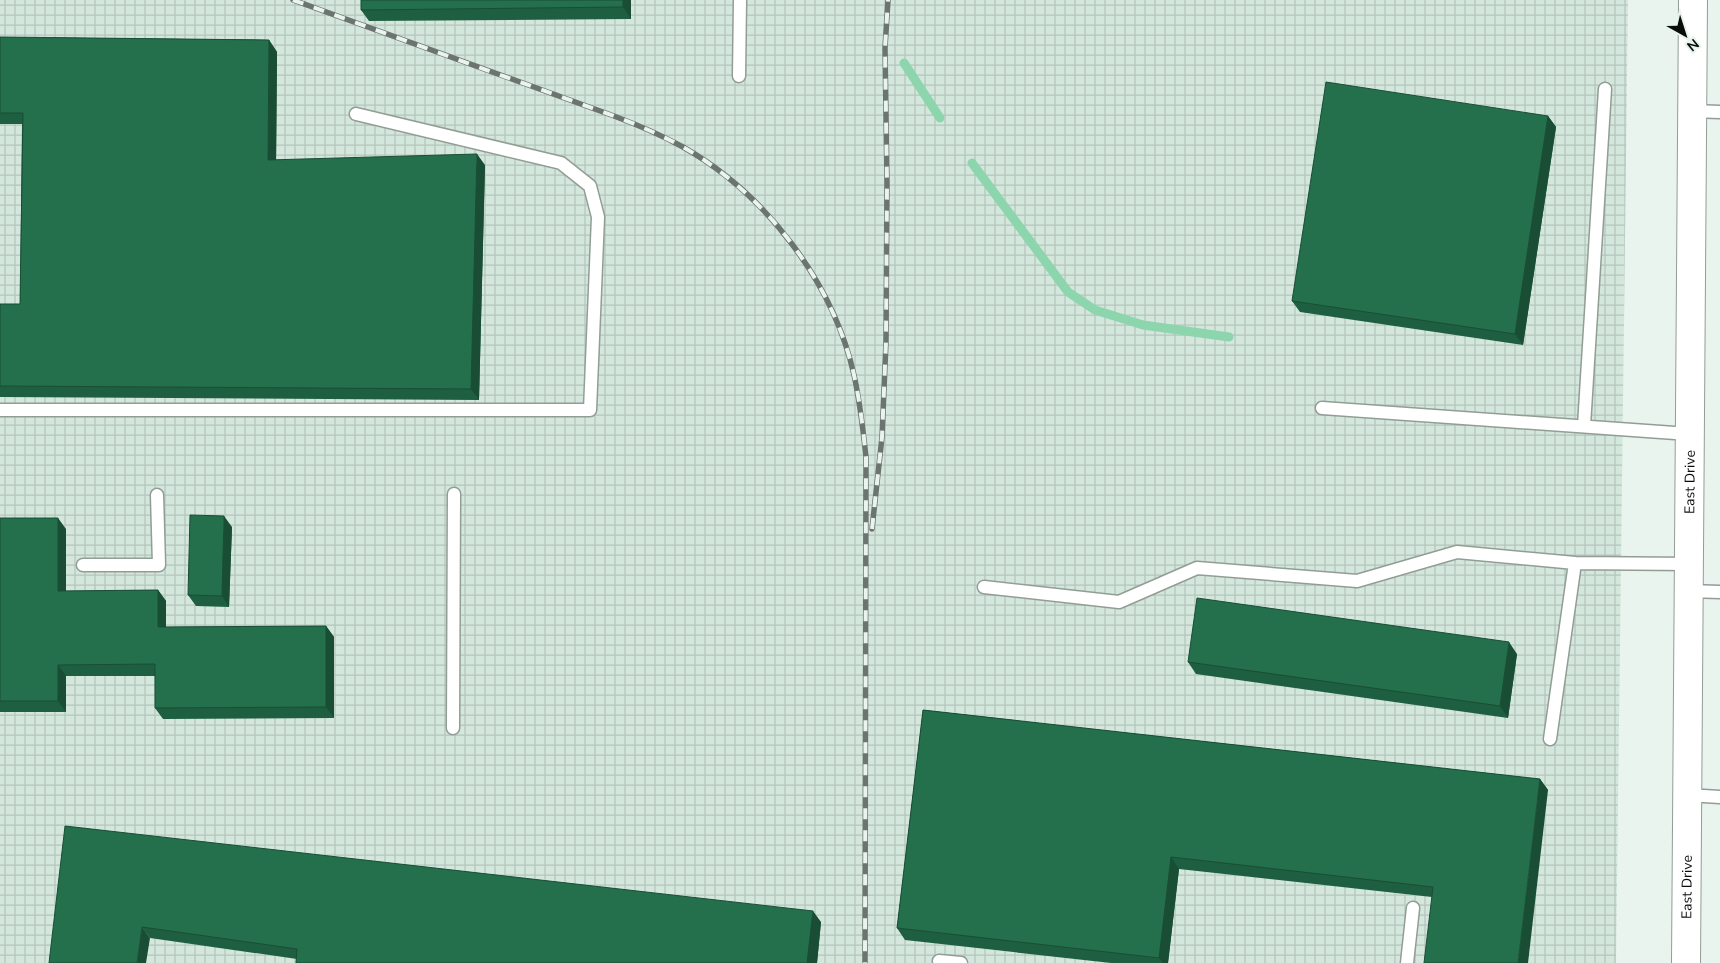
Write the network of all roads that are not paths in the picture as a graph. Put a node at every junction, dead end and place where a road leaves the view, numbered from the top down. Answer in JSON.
{"nodes":[{"id":1,"x":740,"y":0,"type":"edge"},
{"id":2,"x":1692,"y":0,"type":"edge"},
{"id":3,"x":739,"y":76,"type":"dead end"},
{"id":4,"x":1605,"y":89,"type":"dead end"},
{"id":5,"x":1692,"y":112,"type":"junction"},
{"id":6,"x":1720,"y":112,"type":"edge"},
{"id":7,"x":356,"y":114,"type":"dead end"},
{"id":8,"x":1322,"y":408,"type":"dead end"},
{"id":9,"x":0,"y":410,"type":"edge"},
{"id":10,"x":1584,"y":426,"type":"junction"},
{"id":11,"x":1689,"y":434,"type":"junction"},
{"id":12,"x":454,"y":494,"type":"dead end"},
{"id":13,"x":157,"y":496,"type":"dead end"},
{"id":14,"x":1574,"y":563,"type":"junction"},
{"id":15,"x":1688,"y":564,"type":"junction"},
{"id":16,"x":83,"y":565,"type":"dead end"},
{"id":17,"x":984,"y":587,"type":"dead end"},
{"id":18,"x":1688,"y":591,"type":"junction"},
{"id":19,"x":1720,"y":592,"type":"edge"},
{"id":20,"x":453,"y":728,"type":"dead end"},
{"id":21,"x":1550,"y":739,"type":"dead end"},
{"id":22,"x":1687,"y":795,"type":"junction"},
{"id":23,"x":1720,"y":797,"type":"edge"},
{"id":24,"x":1413,"y":908,"type":"dead end"},
{"id":25,"x":939,"y":961,"type":"dead end"},
{"id":26,"x":961,"y":963,"type":"edge"},
{"id":27,"x":1407,"y":963,"type":"edge"},
{"id":28,"x":1686,"y":963,"type":"edge"}],
"edges":[{"from":1,"to":3,"type":"lane"},
{"from":2,"to":5,"type":"street","name":"East Drive"},
{"from":4,"to":10,"type":"lane"},
{"from":5,"to":6,"type":"lane"},
{"from":5,"to":11,"type":"street","name":"East Drive"},
{"from":7,"to":9,"type":"lane"},
{"from":8,"to":10,"type":"lane"},
{"from":10,"to":11,"type":"lane"},
{"from":11,"to":15,"type":"street","name":"East Drive"},
{"from":12,"to":20,"type":"lane"},
{"from":13,"to":16,"type":"lane"},
{"from":14,"to":15,"type":"lane"},
{"from":14,"to":17,"type":"lane"},
{"from":14,"to":21,"type":"lane"},
{"from":15,"to":18,"type":"street","name":"East Drive"},
{"from":18,"to":19,"type":"lane"},
{"from":18,"to":22,"type":"street","name":"East Drive"},
{"from":22,"to":23,"type":"lane"},
{"from":22,"to":28,"type":"street","name":"East Drive"},
{"from":24,"to":27,"type":"lane"},
{"from":25,"to":26,"type":"lane"}]}
